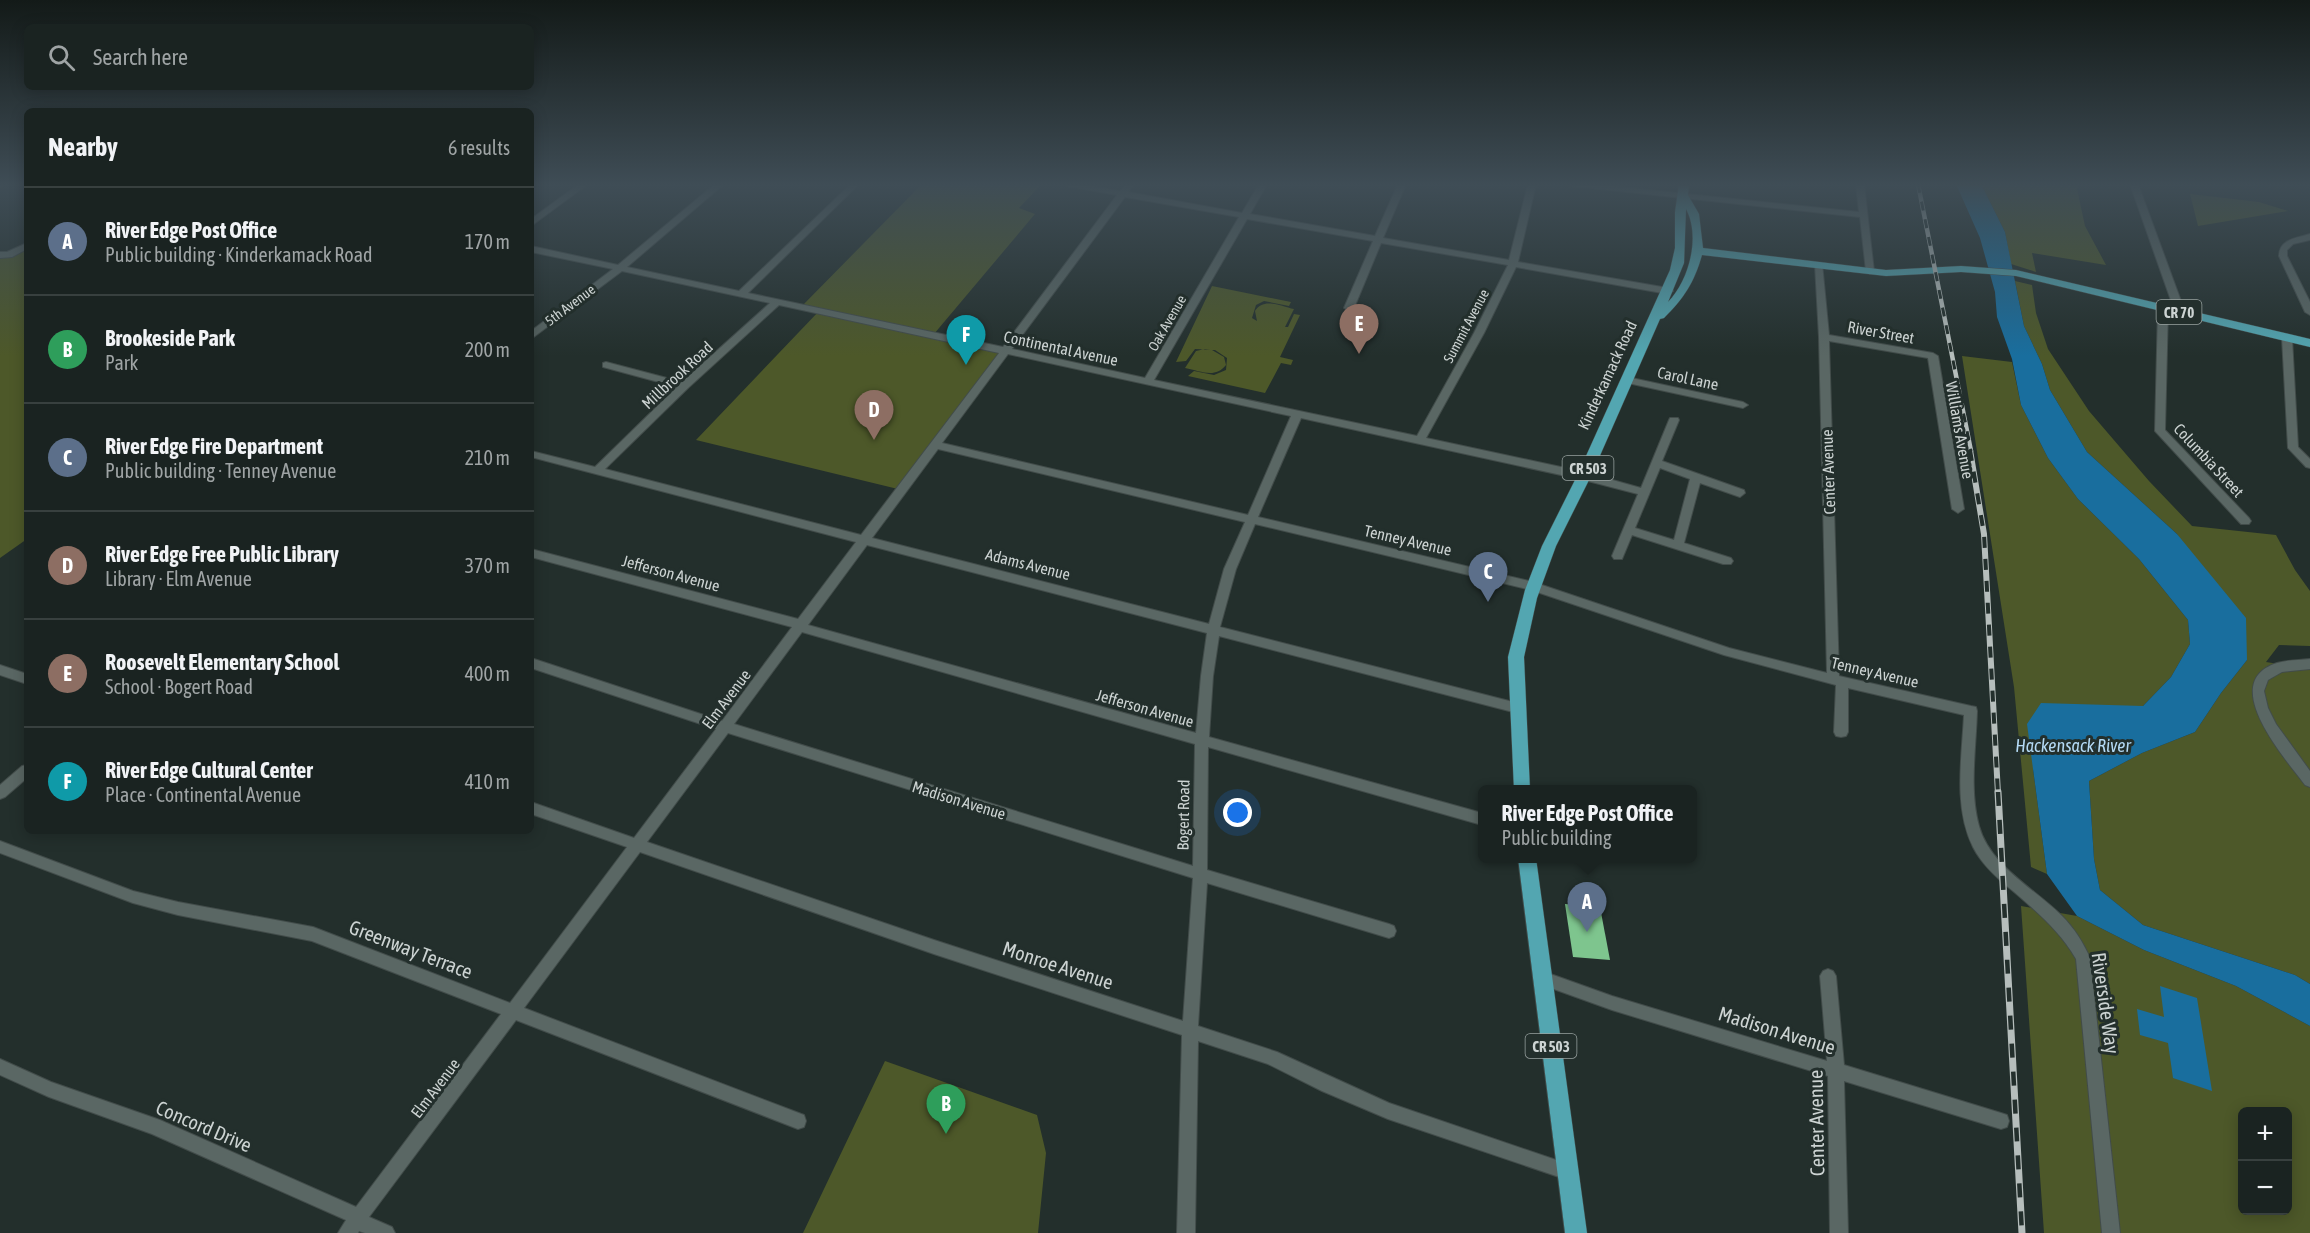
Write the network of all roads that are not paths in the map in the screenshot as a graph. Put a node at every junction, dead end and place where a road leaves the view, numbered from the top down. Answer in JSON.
{"nodes":[{"id":1,"x":652,"y":242,"type":"edge"},
{"id":2,"x":795,"y":242,"type":"edge"},
{"id":3,"x":1087,"y":242,"type":"edge"},
{"id":4,"x":1230,"y":242,"type":"edge"},
{"id":5,"x":1377,"y":242,"type":"edge"},
{"id":6,"x":1387,"y":242,"type":"edge"},
{"id":7,"x":1518,"y":242,"type":"edge"},
{"id":8,"x":1681,"y":242,"type":"edge"},
{"id":9,"x":1697,"y":242,"type":"edge"},
{"id":10,"x":1707,"y":242,"type":"edge"},
{"id":11,"x":1866,"y":242,"type":"edge"},
{"id":12,"x":2155,"y":242,"type":"edge"},
{"id":13,"x":2292,"y":242,"type":"edge"},
{"id":14,"x":24,"y":248,"type":"edge"},
{"id":15,"x":534,"y":250,"type":"edge"},
{"id":16,"x":1698,"y":251,"type":"junction"},
{"id":17,"x":0,"y":255,"type":"edge"},
{"id":18,"x":1739,"y":255,"type":"junction"},
{"id":19,"x":1513,"y":263,"type":"junction"},
{"id":20,"x":1819,"y":265,"type":"junction"},
{"id":21,"x":620,"y":268,"type":"junction"},
{"id":22,"x":1692,"y":271,"type":"junction"},
{"id":23,"x":1870,"y":271,"type":"junction"},
{"id":24,"x":1684,"y":285,"type":"junction"},
{"id":25,"x":1668,"y":291,"type":"junction"},
{"id":26,"x":741,"y":294,"type":"junction"},
{"id":27,"x":777,"y":302,"type":"junction"},
{"id":28,"x":1348,"y":308,"type":"dead end"},
{"id":29,"x":2163,"y":308,"type":"junction"},
{"id":30,"x":2180,"y":312,"type":"junction"},
{"id":31,"x":2310,"y":312,"type":"edge"},
{"id":32,"x":1655,"y":321,"type":"junction"},
{"id":33,"x":534,"y":334,"type":"edge"},
{"id":34,"x":1824,"y":337,"type":"junction"},
{"id":35,"x":2287,"y":338,"type":"junction"},
{"id":36,"x":2310,"y":343,"type":"edge"},
{"id":37,"x":1004,"y":351,"type":"junction"},
{"id":38,"x":1933,"y":356,"type":"joint"},
{"id":39,"x":606,"y":365,"type":"dead end"},
{"id":40,"x":1627,"y":380,"type":"junction"},
{"id":41,"x":1148,"y":382,"type":"junction"},
{"id":42,"x":684,"y":386,"type":"junction"},
{"id":43,"x":1743,"y":405,"type":"dead end"},
{"id":44,"x":1297,"y":414,"type":"junction"},
{"id":45,"x":1674,"y":420,"type":"dead end"},
{"id":46,"x":1420,"y":440,"type":"junction"},
{"id":47,"x":936,"y":445,"type":"junction"},
{"id":48,"x":534,"y":455,"type":"edge"},
{"id":49,"x":1656,"y":463,"type":"junction"},
{"id":50,"x":2310,"y":465,"type":"edge"},
{"id":51,"x":598,"y":470,"type":"junction"},
{"id":52,"x":1584,"y":476,"type":"junction"},
{"id":53,"x":1696,"y":478,"type":"junction"},
{"id":54,"x":1644,"y":492,"type":"junction"},
{"id":55,"x":1740,"y":493,"type":"dead end"},
{"id":56,"x":1958,"y":509,"type":"dead end"},
{"id":57,"x":1250,"y":519,"type":"junction"},
{"id":58,"x":2245,"y":521,"type":"dead end"},
{"id":59,"x":1629,"y":530,"type":"junction"},
{"id":60,"x":866,"y":540,"type":"junction"},
{"id":61,"x":1678,"y":545,"type":"junction"},
{"id":62,"x":534,"y":554,"type":"edge"},
{"id":63,"x":1618,"y":556,"type":"dead end"},
{"id":64,"x":1727,"y":561,"type":"dead end"},
{"id":65,"x":1533,"y":586,"type":"junction"},
{"id":66,"x":801,"y":626,"type":"junction"},
{"id":67,"x":1214,"y":629,"type":"junction"},
{"id":68,"x":534,"y":664,"type":"edge"},
{"id":69,"x":2310,"y":664,"type":"edge"},
{"id":70,"x":0,"y":670,"type":"edge"},
{"id":71,"x":24,"y":678,"type":"edge"},
{"id":72,"x":1838,"y":681,"type":"junction"},
{"id":73,"x":1517,"y":708,"type":"junction"},
{"id":74,"x":1971,"y":711,"type":"joint"},
{"id":75,"x":725,"y":728,"type":"junction"},
{"id":76,"x":1841,"y":732,"type":"dead end"},
{"id":77,"x":1202,"y":741,"type":"junction"},
{"id":78,"x":24,"y":773,"type":"edge"},
{"id":79,"x":2310,"y":782,"type":"edge"},
{"id":80,"x":1522,"y":785,"type":"edge"},
{"id":81,"x":0,"y":793,"type":"edge"},
{"id":82,"x":534,"y":809,"type":"edge"},
{"id":83,"x":1478,"y":818,"type":"edge"},
{"id":84,"x":638,"y":844,"type":"junction"},
{"id":85,"x":0,"y":847,"type":"edge"},
{"id":86,"x":1528,"y":863,"type":"edge"},
{"id":87,"x":1200,"y":875,"type":"junction"},
{"id":88,"x":1389,"y":931,"type":"dead end"},
{"id":89,"x":1828,"y":976,"type":"dead end"},
{"id":90,"x":1542,"y":978,"type":"junction"},
{"id":91,"x":513,"y":1011,"type":"junction"},
{"id":92,"x":1190,"y":1030,"type":"junction"},
{"id":93,"x":0,"y":1067,"type":"edge"},
{"id":94,"x":1836,"y":1070,"type":"junction"},
{"id":95,"x":798,"y":1121,"type":"dead end"},
{"id":96,"x":2001,"y":1121,"type":"dead end"},
{"id":97,"x":1568,"y":1172,"type":"junction"},
{"id":98,"x":359,"y":1217,"type":"junction"},
{"id":99,"x":347,"y":1233,"type":"edge"},
{"id":100,"x":387,"y":1233,"type":"edge"},
{"id":101,"x":1186,"y":1233,"type":"edge"},
{"id":102,"x":1576,"y":1233,"type":"edge"},
{"id":103,"x":1839,"y":1233,"type":"edge"},
{"id":104,"x":2111,"y":1233,"type":"edge"}],
"edges":[{"from":1,"to":21,"type":"street","name":"5th Avenue"},
{"from":2,"to":26,"type":"street"},
{"from":3,"to":37,"type":"street","name":"Elm Avenue"},
{"from":4,"to":41,"type":"street","name":"Oak Avenue"},
{"from":5,"to":28,"type":"street"},
{"from":6,"to":19,"type":"street"},
{"from":7,"to":19,"type":"street","name":"Summit Avenue"},
{"from":8,"to":25,"type":"main road","name":"Kinderkamack Road","number":"CR 503"},
{"from":9,"to":16,"type":"main road"},
{"from":10,"to":18,"type":"main road"},
{"from":11,"to":23,"type":"street"},
{"from":12,"to":30,"type":"street"},
{"from":13,"to":31,"type":"street"},
{"from":14,"to":17,"type":"street"},
{"from":15,"to":21,"type":"street","name":"Continental Avenue"},
{"from":16,"to":18,"type":"main road","number":"CR 70"},
{"from":16,"to":22,"type":"main road"},
{"from":18,"to":20,"type":"main road","number":"CR 70"},
{"from":18,"to":22,"type":"main road"},
{"from":19,"to":25,"type":"street"},
{"from":19,"to":46,"type":"street","name":"Summit Avenue"},
{"from":20,"to":23,"type":"main road","number":"CR 70"},
{"from":20,"to":34,"type":"street","name":"Center Avenue"},
{"from":21,"to":26,"type":"street","name":"Continental Avenue"},
{"from":21,"to":33,"type":"street","name":"5th Avenue"},
{"from":22,"to":24,"type":"main road"},
{"from":23,"to":29,"type":"main road","number":"CR 70"},
{"from":24,"to":25,"type":"main road"},
{"from":24,"to":32,"type":"main road"},
{"from":25,"to":32,"type":"main road","name":"Kinderkamack Road","number":"CR 503"},
{"from":26,"to":27,"type":"street","name":"Continental Avenue"},
{"from":27,"to":37,"type":"street","name":"Continental Avenue"},
{"from":27,"to":42,"type":"street","name":"Millbrook Road"},
{"from":29,"to":30,"type":"main road","number":"CR 70"},
{"from":29,"to":58,"type":"street","name":"Columbia Street"},
{"from":30,"to":35,"type":"main road","number":"CR 70"},
{"from":32,"to":40,"type":"main road","name":"Kinderkamack Road","number":"CR 503"},
{"from":34,"to":38,"type":"street","name":"River Street"},
{"from":34,"to":72,"type":"street","name":"Center Avenue"},
{"from":35,"to":36,"type":"main road","number":"CR 70"},
{"from":35,"to":50,"type":"street"},
{"from":37,"to":41,"type":"street","name":"Continental Avenue"},
{"from":37,"to":47,"type":"street","name":"Elm Avenue"},
{"from":38,"to":56,"type":"street","name":"Williams Avenue"},
{"from":39,"to":42,"type":"street"},
{"from":40,"to":43,"type":"street","name":"Carol Lane"},
{"from":40,"to":52,"type":"main road","name":"Kinderkamack Road","number":"CR 503"},
{"from":41,"to":44,"type":"street","name":"Continental Avenue"},
{"from":42,"to":51,"type":"street","name":"Millbrook Road"},
{"from":44,"to":46,"type":"street","name":"Continental Avenue"},
{"from":44,"to":57,"type":"street","name":"Bogert Road"},
{"from":45,"to":49,"type":"street"},
{"from":46,"to":52,"type":"street","name":"Continental Avenue"},
{"from":47,"to":57,"type":"street","name":"Tenney Avenue"},
{"from":47,"to":60,"type":"street","name":"Elm Avenue"},
{"from":48,"to":51,"type":"street","name":"Adams Avenue"},
{"from":49,"to":53,"type":"street"},
{"from":49,"to":54,"type":"street"},
{"from":51,"to":60,"type":"street","name":"Adams Avenue"},
{"from":52,"to":54,"type":"street","name":"Continental Avenue"},
{"from":52,"to":65,"type":"main road","name":"Kinderkamack Road","number":"CR 503"},
{"from":53,"to":55,"type":"street"},
{"from":53,"to":61,"type":"street"},
{"from":54,"to":59,"type":"street"},
{"from":57,"to":65,"type":"street","name":"Tenney Avenue"},
{"from":57,"to":67,"type":"street","name":"Bogert Road"},
{"from":59,"to":61,"type":"street"},
{"from":59,"to":63,"type":"street"},
{"from":60,"to":66,"type":"street","name":"Elm Avenue"},
{"from":60,"to":67,"type":"street","name":"Adams Avenue"},
{"from":61,"to":64,"type":"street"},
{"from":62,"to":66,"type":"street","name":"Jefferson Avenue"},
{"from":65,"to":72,"type":"street","name":"Tenney Avenue"},
{"from":65,"to":73,"type":"main road","name":"Kinderkamack Road","number":"CR 503"},
{"from":66,"to":75,"type":"street","name":"Elm Avenue"},
{"from":66,"to":77,"type":"street","name":"Jefferson Avenue"},
{"from":67,"to":73,"type":"street","name":"Adams Avenue"},
{"from":67,"to":77,"type":"street","name":"Bogert Road"},
{"from":68,"to":75,"type":"street","name":"Madison Avenue"},
{"from":69,"to":79,"type":"street"},
{"from":70,"to":71,"type":"street"},
{"from":72,"to":74,"type":"street","name":"Tenney Avenue"},
{"from":72,"to":76,"type":"street","name":"Center Avenue"},
{"from":73,"to":80,"type":"main road","name":"Kinderkamack Road","number":"CR 503"},
{"from":74,"to":104,"type":"street","name":"Riverside Way"},
{"from":75,"to":84,"type":"street","name":"Elm Avenue"},
{"from":75,"to":87,"type":"street","name":"Madison Avenue"},
{"from":77,"to":83,"type":"street","name":"Jefferson Avenue"},
{"from":77,"to":87,"type":"street","name":"Bogert Road"},
{"from":78,"to":81,"type":"street"},
{"from":82,"to":84,"type":"street","name":"Monroe Avenue"},
{"from":84,"to":91,"type":"street","name":"Elm Avenue"},
{"from":84,"to":92,"type":"street","name":"Monroe Avenue"},
{"from":85,"to":91,"type":"street","name":"Greenway Terrace"},
{"from":86,"to":90,"type":"main road","number":"CR 503"},
{"from":87,"to":88,"type":"street","name":"Madison Avenue"},
{"from":87,"to":92,"type":"street","name":"Bogert Road"},
{"from":89,"to":94,"type":"street","name":"Center Avenue"},
{"from":90,"to":94,"type":"street","name":"Madison Avenue"},
{"from":90,"to":97,"type":"main road","number":"CR 503"},
{"from":91,"to":95,"type":"street","name":"Greenway Terrace"},
{"from":91,"to":98,"type":"street","name":"Elm Avenue"},
{"from":92,"to":97,"type":"street","name":"Monroe Avenue"},
{"from":92,"to":101,"type":"street","name":"Bogert Road"},
{"from":93,"to":98,"type":"street","name":"Concord Drive"},
{"from":94,"to":96,"type":"street","name":"Madison Avenue"},
{"from":94,"to":103,"type":"street","name":"Center Avenue"},
{"from":97,"to":102,"type":"main road","number":"CR 503"},
{"from":98,"to":99,"type":"street","name":"Elm Avenue"},
{"from":98,"to":100,"type":"street","name":"Concord Drive"}]}
